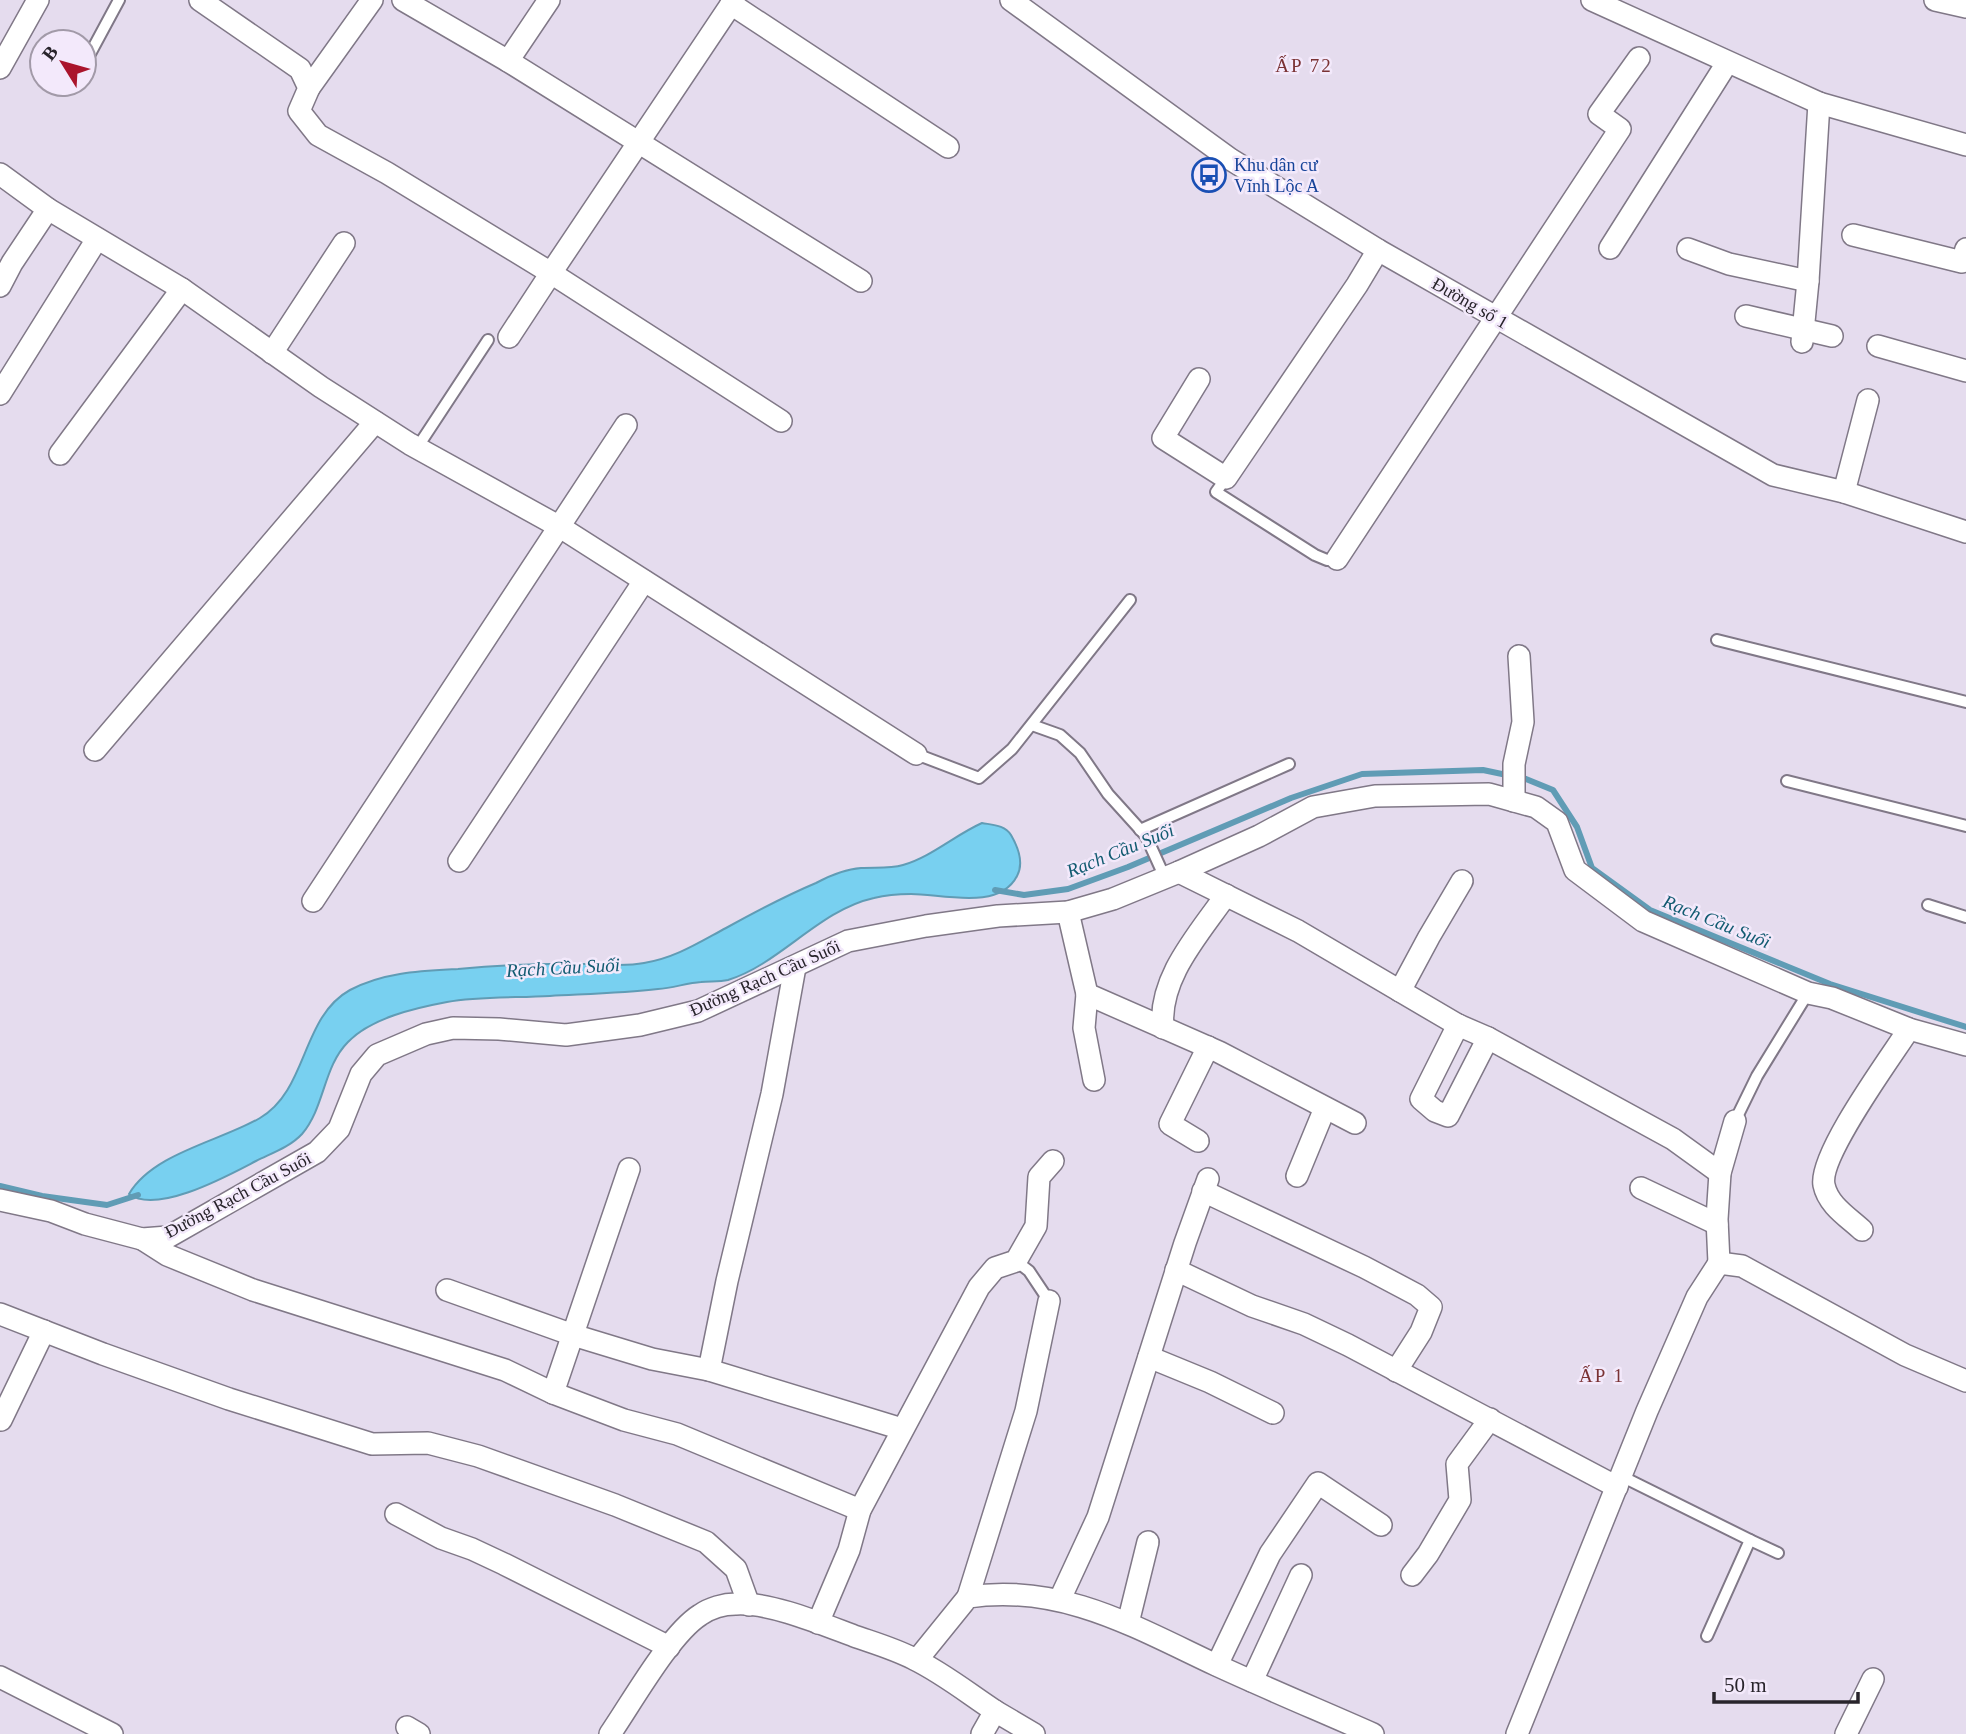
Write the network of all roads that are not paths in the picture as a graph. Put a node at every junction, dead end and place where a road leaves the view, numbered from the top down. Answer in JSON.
{"nodes":[{"id":1,"x":38,"y":0,"type":"edge"},
{"id":2,"x":119,"y":0,"type":"edge"},
{"id":3,"x":200,"y":0,"type":"edge"},
{"id":4,"x":372,"y":0,"type":"edge"},
{"id":5,"x":402,"y":0,"type":"edge"},
{"id":6,"x":549,"y":0,"type":"edge"},
{"id":7,"x":1011,"y":0,"type":"edge"},
{"id":8,"x":1935,"y":0,"type":"edge"},
{"id":9,"x":1598,"y":1,"type":"edge"},
{"id":10,"x":733,"y":2,"type":"edge"},
{"id":11,"x":1966,"y":7,"type":"edge"},
{"id":12,"x":98,"y":39,"type":"edge"},
{"id":13,"x":1639,"y":58,"type":"dead end"},
{"id":14,"x":2,"y":59,"type":"edge"},
{"id":15,"x":508,"y":61,"type":"junction"},
{"id":16,"x":1727,"y":63,"type":"junction"},
{"id":17,"x":309,"y":88,"type":"junction"},
{"id":18,"x":1819,"y":103,"type":"junction"},
{"id":19,"x":638,"y":143,"type":"junction"},
{"id":20,"x":1966,"y":145,"type":"edge"},
{"id":21,"x":948,"y":146,"type":"dead end"},
{"id":22,"x":0,"y":174,"type":"edge"},
{"id":23,"x":48,"y":209,"type":"junction"},
{"id":24,"x":1853,"y":235,"type":"dead end"},
{"id":25,"x":97,"y":239,"type":"junction"},
{"id":26,"x":344,"y":243,"type":"dead end"},
{"id":27,"x":1610,"y":248,"type":"dead end"},
{"id":28,"x":1688,"y":249,"type":"dead end"},
{"id":29,"x":1966,"y":249,"type":"edge"},
{"id":30,"x":1378,"y":250,"type":"junction"},
{"id":31,"x":551,"y":273,"type":"junction"},
{"id":32,"x":861,"y":281,"type":"dead end"},
{"id":33,"x":1808,"y":281,"type":"junction"},
{"id":34,"x":0,"y":286,"type":"edge"},
{"id":35,"x":182,"y":289,"type":"junction"},
{"id":36,"x":1746,"y":316,"type":"dead end"},
{"id":37,"x":1495,"y":318,"type":"junction"},
{"id":38,"x":1802,"y":336,"type":"junction"},
{"id":39,"x":1832,"y":336,"type":"dead end"},
{"id":40,"x":499,"y":339,"type":"joint"},
{"id":41,"x":1878,"y":346,"type":"dead end"},
{"id":42,"x":272,"y":353,"type":"junction"},
{"id":43,"x":1966,"y":371,"type":"edge"},
{"id":44,"x":1199,"y":379,"type":"dead end"},
{"id":45,"x":0,"y":394,"type":"edge"},
{"id":46,"x":1868,"y":400,"type":"dead end"},
{"id":47,"x":781,"y":421,"type":"dead end"},
{"id":48,"x":375,"y":422,"type":"junction"},
{"id":49,"x":626,"y":425,"type":"dead end"},
{"id":50,"x":417,"y":448,"type":"junction"},
{"id":51,"x":61,"y":454,"type":"dead end"},
{"id":52,"x":1226,"y":478,"type":"junction"},
{"id":53,"x":1844,"y":492,"type":"junction"},
{"id":54,"x":560,"y":527,"type":"junction"},
{"id":55,"x":1966,"y":532,"type":"edge"},
{"id":56,"x":1338,"y":559,"type":"joint"},
{"id":57,"x":644,"y":581,"type":"junction"},
{"id":58,"x":1130,"y":600,"type":"dead end"},
{"id":59,"x":1717,"y":640,"type":"dead end"},
{"id":60,"x":1519,"y":656,"type":"dead end"},
{"id":61,"x":1966,"y":702,"type":"edge"},
{"id":62,"x":1031,"y":725,"type":"junction"},
{"id":63,"x":95,"y":750,"type":"dead end"},
{"id":64,"x":916,"y":754,"type":"joint"},
{"id":65,"x":1289,"y":764,"type":"dead end"},
{"id":66,"x":1787,"y":781,"type":"dead end"},
{"id":67,"x":1514,"y":793,"type":"junction"},
{"id":68,"x":1966,"y":825,"type":"edge"},
{"id":69,"x":1143,"y":833,"type":"junction"},
{"id":70,"x":459,"y":861,"type":"dead end"},
{"id":71,"x":1168,"y":872,"type":"junction"},
{"id":72,"x":1462,"y":881,"type":"dead end"},
{"id":73,"x":1226,"y":895,"type":"junction"},
{"id":74,"x":313,"y":901,"type":"dead end"},
{"id":75,"x":1928,"y":905,"type":"dead end"},
{"id":76,"x":1068,"y":912,"type":"junction"},
{"id":77,"x":1966,"y":918,"type":"edge"},
{"id":78,"x":795,"y":967,"type":"junction"},
{"id":79,"x":1400,"y":991,"type":"junction"},
{"id":80,"x":1808,"y":993,"type":"junction"},
{"id":81,"x":1087,"y":994,"type":"junction"},
{"id":82,"x":1458,"y":1025,"type":"junction"},
{"id":83,"x":1163,"y":1028,"type":"junction"},
{"id":84,"x":1909,"y":1029,"type":"junction"},
{"id":85,"x":1488,"y":1038,"type":"junction"},
{"id":86,"x":1966,"y":1045,"type":"edge"},
{"id":87,"x":1208,"y":1047,"type":"junction"},
{"id":88,"x":1094,"y":1080,"type":"dead end"},
{"id":89,"x":1325,"y":1108,"type":"junction"},
{"id":90,"x":1735,"y":1121,"type":"joint"},
{"id":91,"x":1355,"y":1123,"type":"dead end"},
{"id":92,"x":1198,"y":1141,"type":"dead end"},
{"id":93,"x":1053,"y":1161,"type":"dead end"},
{"id":94,"x":629,"y":1169,"type":"dead end"},
{"id":95,"x":1720,"y":1173,"type":"junction"},
{"id":96,"x":1297,"y":1176,"type":"dead end"},
{"id":97,"x":1641,"y":1188,"type":"dead end"},
{"id":98,"x":0,"y":1200,"type":"edge"},
{"id":99,"x":1717,"y":1224,"type":"junction"},
{"id":100,"x":1863,"y":1230,"type":"dead end"},
{"id":101,"x":142,"y":1239,"type":"junction"},
{"id":102,"x":1016,"y":1261,"type":"junction"},
{"id":103,"x":1720,"y":1263,"type":"junction"},
{"id":104,"x":1176,"y":1270,"type":"junction"},
{"id":105,"x":447,"y":1290,"type":"dead end"},
{"id":106,"x":1049,"y":1301,"type":"joint"},
{"id":107,"x":0,"y":1314,"type":"edge"},
{"id":108,"x":44,"y":1331,"type":"junction"},
{"id":109,"x":573,"y":1335,"type":"junction"},
{"id":110,"x":1149,"y":1357,"type":"junction"},
{"id":111,"x":709,"y":1370,"type":"junction"},
{"id":112,"x":1396,"y":1371,"type":"junction"},
{"id":113,"x":1966,"y":1381,"type":"edge"},
{"id":114,"x":553,"y":1393,"type":"junction"},
{"id":115,"x":1273,"y":1413,"type":"dead end"},
{"id":116,"x":1490,"y":1419,"type":"junction"},
{"id":117,"x":1,"y":1420,"type":"edge"},
{"id":118,"x":902,"y":1429,"type":"junction"},
{"id":119,"x":1619,"y":1481,"type":"junction"},
{"id":120,"x":860,"y":1510,"type":"junction"},
{"id":121,"x":396,"y":1514,"type":"dead end"},
{"id":122,"x":1381,"y":1525,"type":"dead end"},
{"id":123,"x":1750,"y":1540,"type":"junction"},
{"id":124,"x":1147,"y":1542,"type":"dead end"},
{"id":125,"x":1778,"y":1553,"type":"dead end"},
{"id":126,"x":1301,"y":1575,"type":"dead end"},
{"id":127,"x":1412,"y":1575,"type":"dead end"},
{"id":128,"x":968,"y":1597,"type":"junction"},
{"id":129,"x":1060,"y":1599,"type":"junction"},
{"id":130,"x":749,"y":1605,"type":"junction"},
{"id":131,"x":818,"y":1623,"type":"junction"},
{"id":132,"x":1128,"y":1623,"type":"junction"},
{"id":133,"x":1707,"y":1636,"type":"dead end"},
{"id":134,"x":669,"y":1647,"type":"junction"},
{"id":135,"x":917,"y":1660,"type":"junction"},
{"id":136,"x":1216,"y":1665,"type":"junction"},
{"id":137,"x":0,"y":1677,"type":"edge"},
{"id":138,"x":1873,"y":1679,"type":"dead end"},
{"id":139,"x":1252,"y":1681,"type":"junction"},
{"id":140,"x":995,"y":1711,"type":"junction"},
{"id":141,"x":112,"y":1734,"type":"edge"},
{"id":142,"x":610,"y":1734,"type":"edge"},
{"id":143,"x":982,"y":1734,"type":"edge"},
{"id":144,"x":1034,"y":1734,"type":"edge"},
{"id":145,"x":1373,"y":1734,"type":"edge"},
{"id":146,"x":1517,"y":1734,"type":"edge"},
{"id":147,"x":1846,"y":1734,"type":"edge"}],
"edges":[{"from":1,"to":14,"type":"street"},
{"from":2,"to":12,"type":"lane"},
{"from":3,"to":17,"type":"street"},
{"from":4,"to":17,"type":"street"},
{"from":5,"to":15,"type":"street"},
{"from":6,"to":15,"type":"street"},
{"from":7,"to":30,"type":"street","name":"Đường số 1"},
{"from":8,"to":11,"type":"street"},
{"from":9,"to":16,"type":"street"},
{"from":10,"to":19,"type":"street"},
{"from":10,"to":21,"type":"street"},
{"from":13,"to":37,"type":"street"},
{"from":15,"to":19,"type":"street"},
{"from":16,"to":18,"type":"street"},
{"from":16,"to":27,"type":"street"},
{"from":17,"to":31,"type":"street"},
{"from":18,"to":20,"type":"street"},
{"from":18,"to":33,"type":"street"},
{"from":19,"to":31,"type":"street"},
{"from":19,"to":32,"type":"street"},
{"from":22,"to":23,"type":"street"},
{"from":23,"to":25,"type":"street"},
{"from":23,"to":34,"type":"street"},
{"from":24,"to":29,"type":"street"},
{"from":25,"to":35,"type":"street"},
{"from":25,"to":45,"type":"street"},
{"from":26,"to":42,"type":"street"},
{"from":28,"to":33,"type":"street"},
{"from":30,"to":37,"type":"street","name":"Đường số 1"},
{"from":30,"to":52,"type":"street"},
{"from":31,"to":40,"type":"street"},
{"from":31,"to":47,"type":"street"},
{"from":33,"to":38,"type":"street"},
{"from":35,"to":42,"type":"street"},
{"from":35,"to":51,"type":"street"},
{"from":36,"to":38,"type":"street"},
{"from":37,"to":53,"type":"street","name":"Đường số 1"},
{"from":37,"to":56,"type":"street"},
{"from":38,"to":39,"type":"street"},
{"from":40,"to":50,"type":"lane"},
{"from":41,"to":43,"type":"street"},
{"from":42,"to":48,"type":"street"},
{"from":44,"to":52,"type":"street"},
{"from":46,"to":53,"type":"street"},
{"from":48,"to":50,"type":"street"},
{"from":48,"to":63,"type":"street"},
{"from":49,"to":54,"type":"street"},
{"from":50,"to":54,"type":"street"},
{"from":52,"to":56,"type":"lane"},
{"from":53,"to":55,"type":"street","name":"Đường số 1"},
{"from":54,"to":57,"type":"street"},
{"from":54,"to":74,"type":"street"},
{"from":57,"to":64,"type":"street"},
{"from":57,"to":70,"type":"street"},
{"from":58,"to":62,"type":"lane"},
{"from":59,"to":61,"type":"lane"},
{"from":60,"to":67,"type":"street"},
{"from":62,"to":64,"type":"lane"},
{"from":62,"to":69,"type":"lane"},
{"from":65,"to":69,"type":"lane"},
{"from":66,"to":68,"type":"lane"},
{"from":67,"to":71,"type":"street","name":"Đường Rạch Cầu Suối"},
{"from":67,"to":80,"type":"street"},
{"from":69,"to":71,"type":"lane"},
{"from":71,"to":73,"type":"street"},
{"from":71,"to":76,"type":"street","name":"Đường Rạch Cầu Suối"},
{"from":72,"to":79,"type":"street"},
{"from":73,"to":79,"type":"street"},
{"from":73,"to":83,"type":"street"},
{"from":75,"to":77,"type":"lane"},
{"from":76,"to":78,"type":"street","name":"Đường Rạch Cầu Suối"},
{"from":76,"to":81,"type":"street"},
{"from":78,"to":101,"type":"street","name":"Đường Rạch Cầu Suối"},
{"from":78,"to":111,"type":"street"},
{"from":79,"to":82,"type":"street"},
{"from":80,"to":84,"type":"street"},
{"from":80,"to":90,"type":"lane"},
{"from":81,"to":83,"type":"street"},
{"from":81,"to":88,"type":"street"},
{"from":82,"to":85,"type":"street"},
{"from":82,"to":85,"type":"street"},
{"from":83,"to":87,"type":"street"},
{"from":84,"to":86,"type":"street"},
{"from":84,"to":100,"type":"street"},
{"from":85,"to":95,"type":"street"},
{"from":87,"to":89,"type":"street"},
{"from":87,"to":92,"type":"street"},
{"from":89,"to":91,"type":"street"},
{"from":89,"to":96,"type":"street"},
{"from":90,"to":95,"type":"street"},
{"from":93,"to":102,"type":"street"},
{"from":94,"to":109,"type":"street"},
{"from":95,"to":99,"type":"street"},
{"from":97,"to":99,"type":"street"},
{"from":98,"to":101,"type":"street","name":"Đường Rạch Cầu Suối"},
{"from":99,"to":103,"type":"street"},
{"from":101,"to":114,"type":"street"},
{"from":102,"to":106,"type":"lane"},
{"from":102,"to":118,"type":"street"},
{"from":103,"to":113,"type":"street"},
{"from":103,"to":119,"type":"street"},
{"from":104,"to":110,"type":"street"},
{"from":104,"to":112,"type":"street"},
{"from":104,"to":112,"type":"street"},
{"from":105,"to":109,"type":"street"},
{"from":106,"to":128,"type":"street"},
{"from":107,"to":108,"type":"street"},
{"from":108,"to":117,"type":"street"},
{"from":108,"to":130,"type":"street"},
{"from":109,"to":111,"type":"street"},
{"from":109,"to":114,"type":"street"},
{"from":110,"to":115,"type":"street"},
{"from":110,"to":129,"type":"street"},
{"from":111,"to":118,"type":"street"},
{"from":112,"to":116,"type":"street"},
{"from":114,"to":120,"type":"street"},
{"from":116,"to":119,"type":"street"},
{"from":116,"to":127,"type":"street"},
{"from":118,"to":120,"type":"street"},
{"from":119,"to":123,"type":"lane"},
{"from":119,"to":146,"type":"street"},
{"from":120,"to":131,"type":"street"},
{"from":121,"to":134,"type":"street"},
{"from":122,"to":136,"type":"street"},
{"from":123,"to":125,"type":"lane"},
{"from":123,"to":133,"type":"lane"},
{"from":124,"to":132,"type":"street"},
{"from":126,"to":139,"type":"street"},
{"from":128,"to":129,"type":"street"},
{"from":128,"to":135,"type":"street"},
{"from":129,"to":132,"type":"street"},
{"from":130,"to":131,"type":"street"},
{"from":130,"to":134,"type":"street"},
{"from":131,"to":135,"type":"street"},
{"from":132,"to":136,"type":"street"},
{"from":134,"to":142,"type":"street"},
{"from":135,"to":140,"type":"street"},
{"from":136,"to":139,"type":"street"},
{"from":137,"to":141,"type":"street"},
{"from":138,"to":147,"type":"street"},
{"from":139,"to":145,"type":"street"},
{"from":140,"to":143,"type":"street"},
{"from":140,"to":144,"type":"street"}]}
